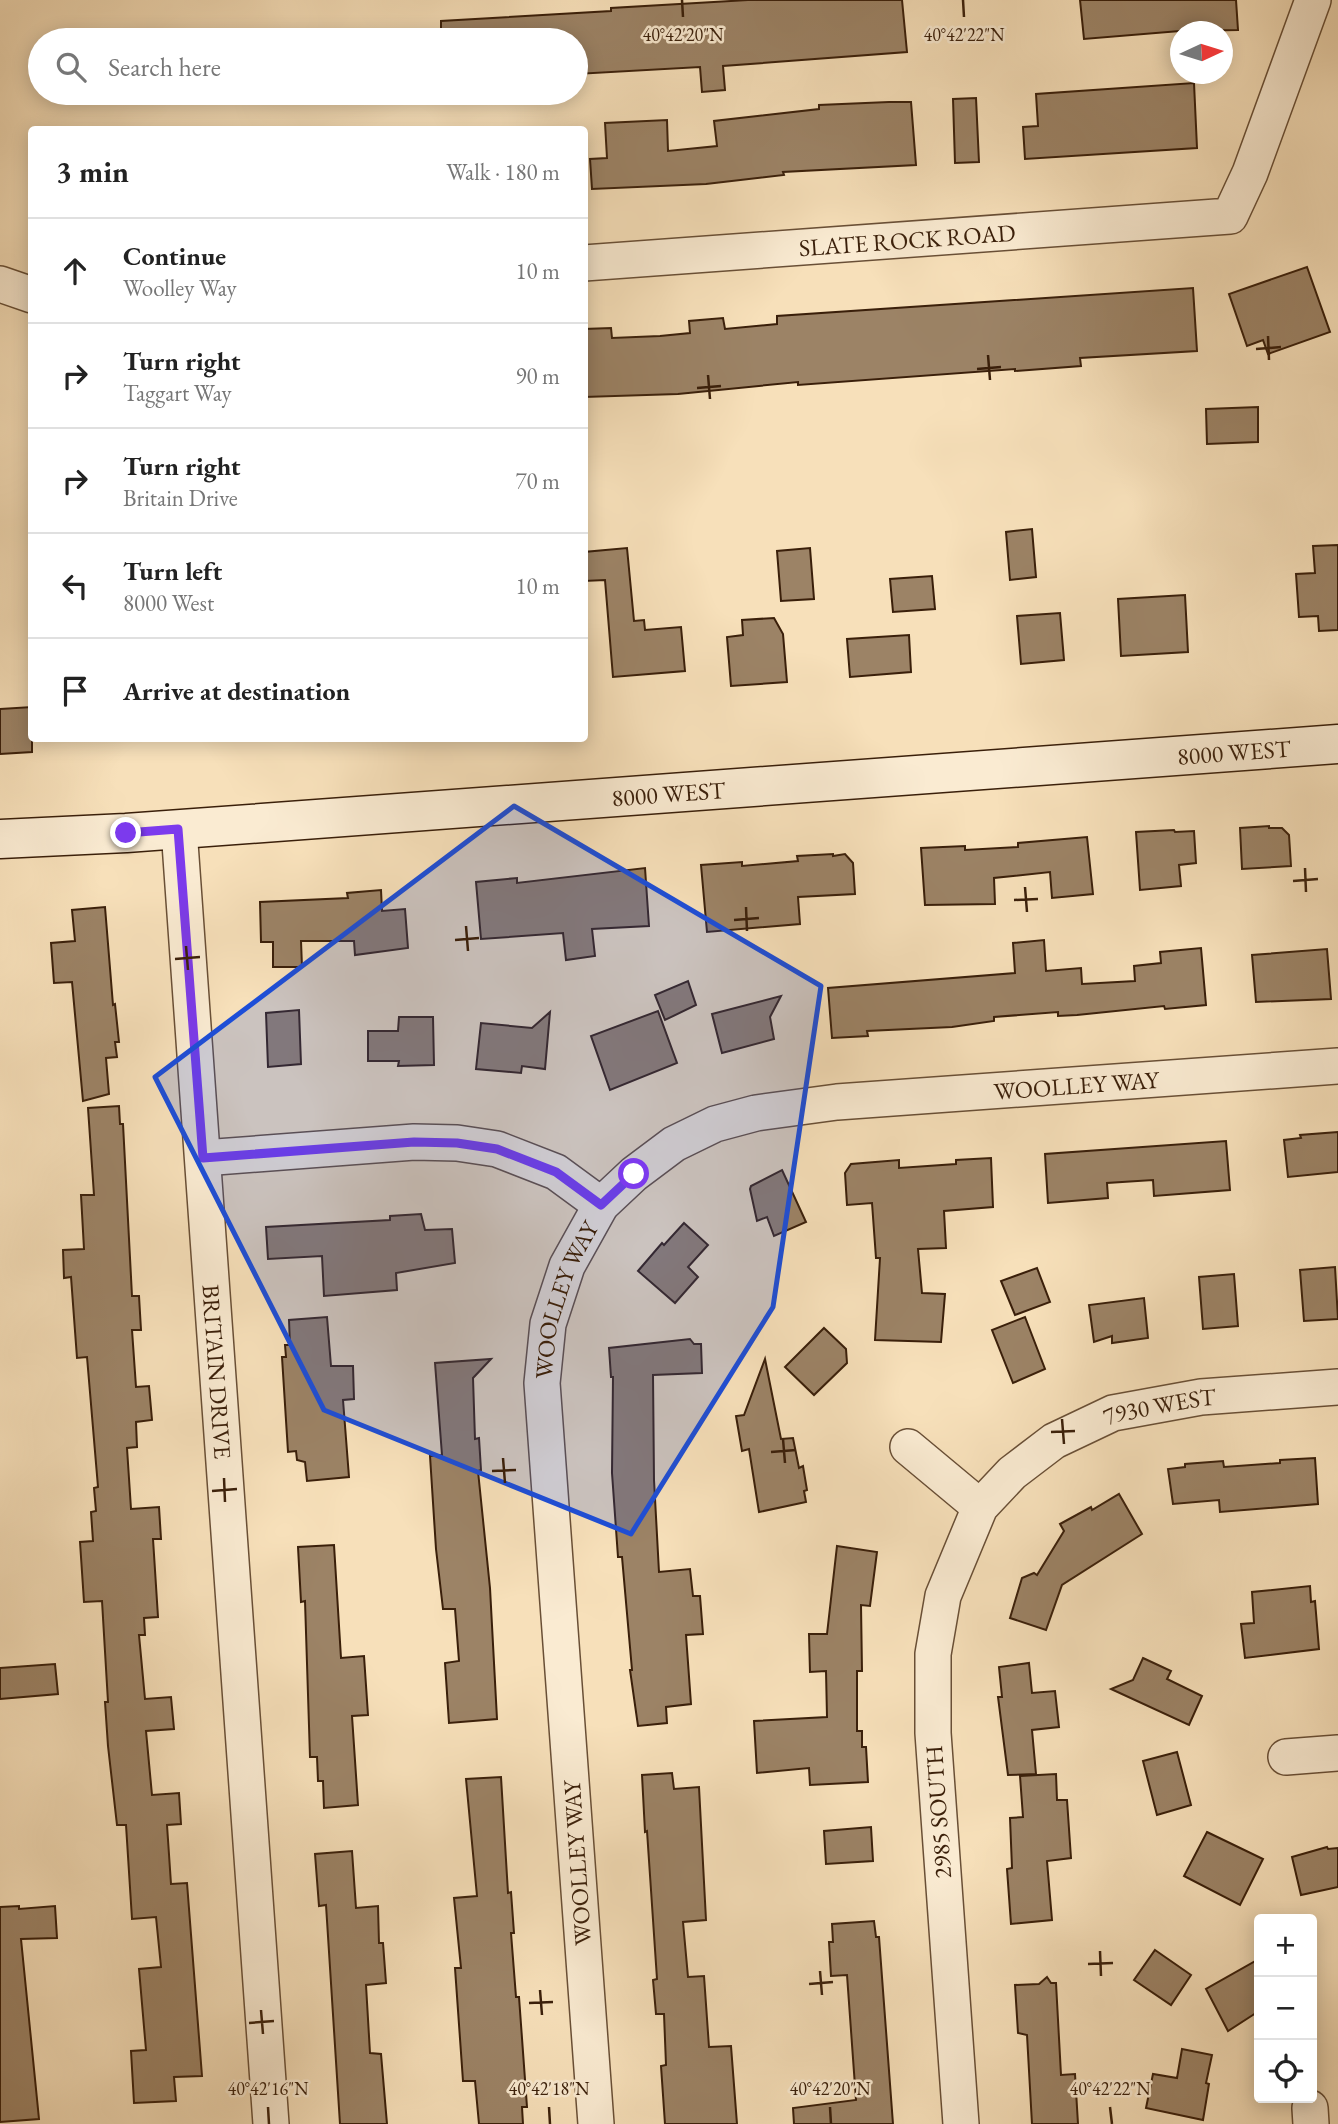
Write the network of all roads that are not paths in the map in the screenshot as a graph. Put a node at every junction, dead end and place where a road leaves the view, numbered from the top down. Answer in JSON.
{"nodes":[{"id":1,"x":1314,"y":0,"type":"edge"},
{"id":2,"x":588,"y":262,"type":"edge"},
{"id":3,"x":0,"y":284,"type":"edge"},
{"id":4,"x":28,"y":294,"type":"edge"},
{"id":5,"x":1338,"y":744,"type":"edge"},
{"id":6,"x":178,"y":829,"type":"junction"},
{"id":7,"x":0,"y":839,"type":"edge"},
{"id":8,"x":1338,"y":1066,"type":"edge"},
{"id":9,"x":203,"y":1158,"type":"junction"},
{"id":10,"x":601,"y":1205,"type":"junction"},
{"id":11,"x":1338,"y":1387,"type":"edge"},
{"id":12,"x":908,"y":1447,"type":"dead end"},
{"id":13,"x":980,"y":1507,"type":"junction"},
{"id":14,"x":1338,"y":1753,"type":"edge"},
{"id":15,"x":1286,"y":1757,"type":"dead end"},
{"id":16,"x":271,"y":2124,"type":"edge"},
{"id":17,"x":596,"y":2124,"type":"edge"},
{"id":18,"x":961,"y":2124,"type":"edge"}],
"edges":[{"from":1,"to":2,"type":"street","name":"SLATE ROCK ROAD"},
{"from":3,"to":4,"type":"street"},
{"from":5,"to":6,"type":"street","name":"8000 WEST"},
{"from":6,"to":7,"type":"street","name":"8000 WEST"},
{"from":6,"to":9,"type":"street","name":"BRITAIN DRIVE"},
{"from":8,"to":10,"type":"street","name":"WOOLLEY WAY"},
{"from":9,"to":10,"type":"street"},
{"from":9,"to":16,"type":"street","name":"BRITAIN DRIVE"},
{"from":10,"to":17,"type":"street","name":"WOOLLEY WAY"},
{"from":11,"to":13,"type":"street","name":"7930 WEST"},
{"from":12,"to":13,"type":"street"},
{"from":13,"to":18,"type":"street","name":"2985 SOUTH"},
{"from":14,"to":15,"type":"street"}]}
